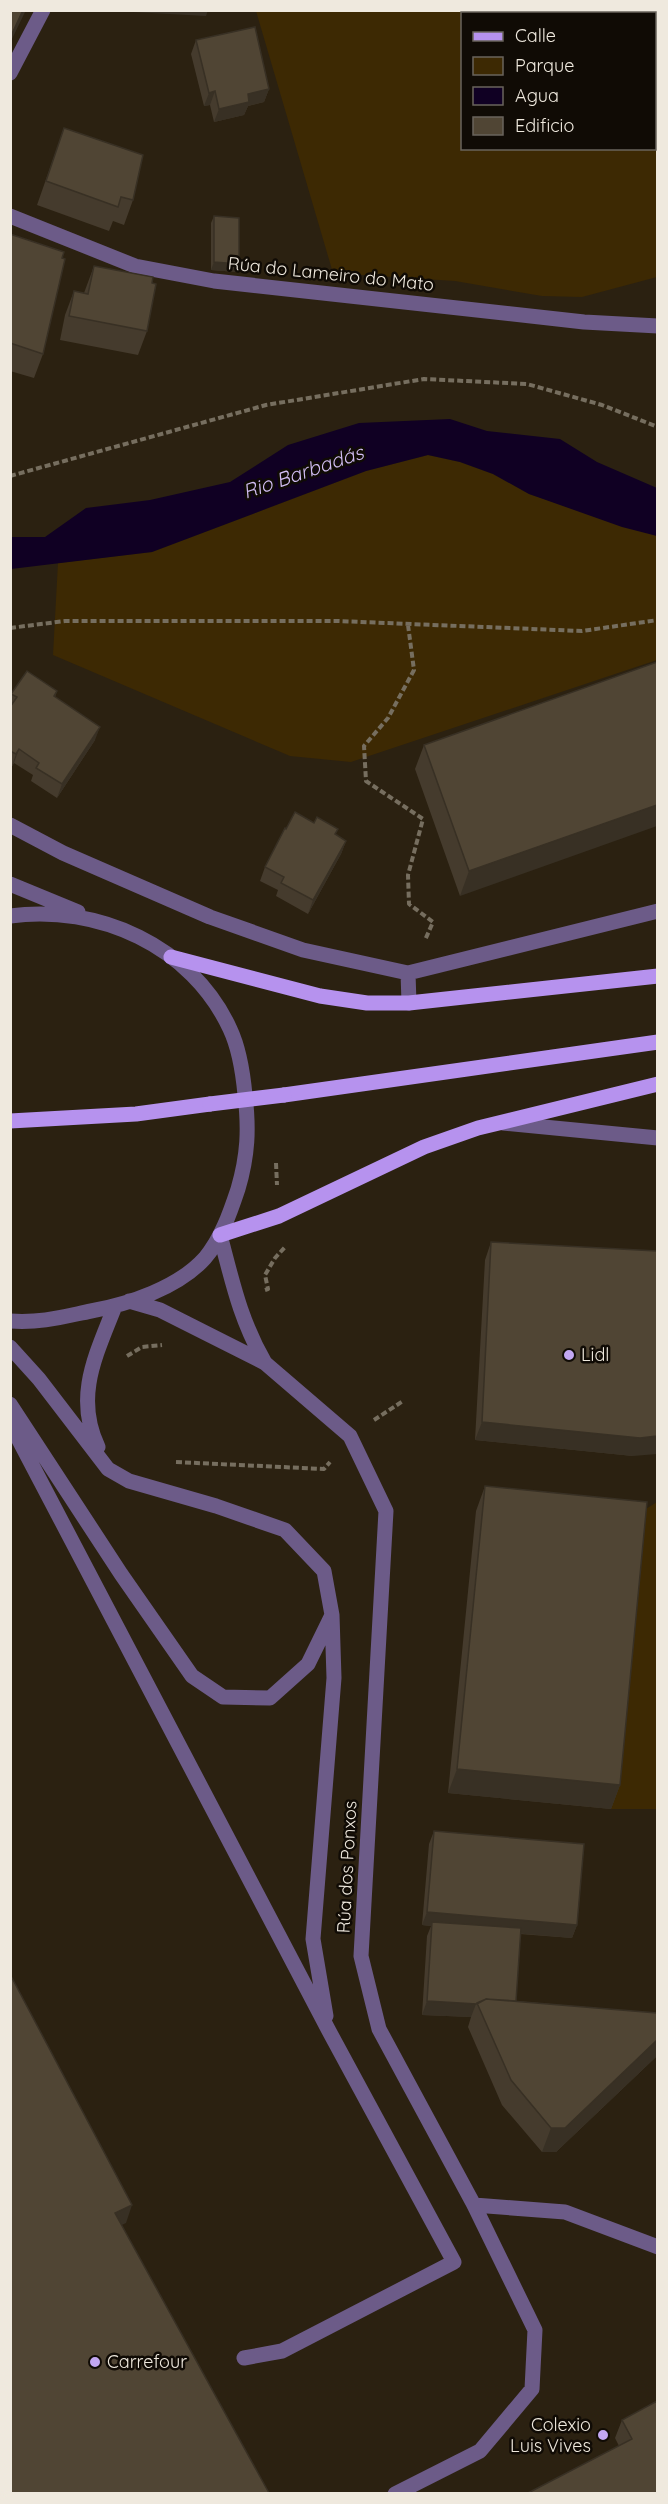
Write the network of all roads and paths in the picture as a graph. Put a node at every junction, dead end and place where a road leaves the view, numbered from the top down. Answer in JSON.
{"nodes":[{"id":1,"x":43,"y":10,"type":"edge"},
{"id":2,"x":10,"y":73,"type":"edge"},
{"id":3,"x":10,"y":216,"type":"edge"},
{"id":4,"x":657,"y":326,"type":"edge"},
{"id":5,"x":657,"y":427,"type":"edge"},
{"id":6,"x":10,"y":476,"type":"edge"},
{"id":7,"x":657,"y":620,"type":"edge"},
{"id":8,"x":408,"y":625,"type":"junction"},
{"id":9,"x":10,"y":628,"type":"edge"},
{"id":10,"x":10,"y":825,"type":"edge"},
{"id":11,"x":10,"y":884,"type":"edge"},
{"id":12,"x":657,"y":911,"type":"edge"},
{"id":13,"x":10,"y":916,"type":"edge"},
{"id":14,"x":98,"y":920,"type":"junction"},
{"id":15,"x":171,"y":957,"type":"junction"},
{"id":16,"x":408,"y":973,"type":"junction"},
{"id":17,"x":657,"y":976,"type":"edge"},
{"id":18,"x":409,"y":1003,"type":"junction"},
{"id":19,"x":657,"y":1042,"type":"edge"},
{"id":20,"x":657,"y":1084,"type":"edge"},
{"id":21,"x":10,"y":1121,"type":"edge"},
{"id":22,"x":503,"y":1123,"type":"junction"},
{"id":23,"x":657,"y":1138,"type":"edge"},
{"id":24,"x":220,"y":1235,"type":"junction"},
{"id":25,"x":122,"y":1304,"type":"junction"},
{"id":26,"x":10,"y":1321,"type":"edge"},
{"id":27,"x":10,"y":1347,"type":"edge"},
{"id":28,"x":265,"y":1363,"type":"junction"},
{"id":29,"x":403,"y":1401,"type":"dead end"},
{"id":30,"x":10,"y":1404,"type":"edge"},
{"id":31,"x":10,"y":1423,"type":"edge"},
{"id":32,"x":350,"y":1436,"type":"junction"},
{"id":33,"x":108,"y":1469,"type":"junction"},
{"id":34,"x":166,"y":1492,"type":"junction"},
{"id":35,"x":332,"y":1615,"type":"junction"},
{"id":36,"x":329,"y":2031,"type":"junction"},
{"id":37,"x":474,"y":2205,"type":"junction"},
{"id":38,"x":657,"y":2247,"type":"edge"},
{"id":39,"x":244,"y":2358,"type":"dead end"},
{"id":40,"x":395,"y":2493,"type":"edge"}],
"edges":[{"from":1,"to":2,"type":"street"},
{"from":3,"to":4,"type":"street","name":"Rúa do Lameiro do Mato"},
{"from":5,"to":6,"type":"path"},
{"from":7,"to":8,"type":"path"},
{"from":8,"to":9,"type":"path"},
{"from":8,"to":16,"type":"path"},
{"from":10,"to":16,"type":"street"},
{"from":11,"to":14,"type":"street"},
{"from":12,"to":16,"type":"street"},
{"from":13,"to":14,"type":"street"},
{"from":14,"to":15,"type":"street"},
{"from":15,"to":18,"type":"main road"},
{"from":15,"to":24,"type":"street"},
{"from":16,"to":18,"type":"street"},
{"from":17,"to":18,"type":"main road"},
{"from":19,"to":21,"type":"main road","bridge":true},
{"from":20,"to":22,"type":"main road"},
{"from":22,"to":23,"type":"street"},
{"from":22,"to":24,"type":"main road"},
{"from":24,"to":25,"type":"street"},
{"from":24,"to":28,"type":"street","name":"Rúa dos Ponxos"},
{"from":25,"to":26,"type":"street"},
{"from":25,"to":28,"type":"street","name":"Rúa dos Ponxos"},
{"from":25,"to":33,"type":"street"},
{"from":27,"to":33,"type":"street"},
{"from":28,"to":32,"type":"street","name":"Rúa dos Ponxos"},
{"from":29,"to":32,"type":"path"},
{"from":30,"to":35,"type":"street"},
{"from":31,"to":36,"type":"street"},
{"from":32,"to":34,"type":"path"},
{"from":32,"to":37,"type":"street","name":"Rúa dos Ponxos"},
{"from":33,"to":34,"type":"street"},
{"from":34,"to":35,"type":"street"},
{"from":35,"to":36,"type":"street"},
{"from":36,"to":39,"type":"street"},
{"from":37,"to":38,"type":"street"},
{"from":37,"to":40,"type":"street","name":"Rúa dos Ponxos"}]}
